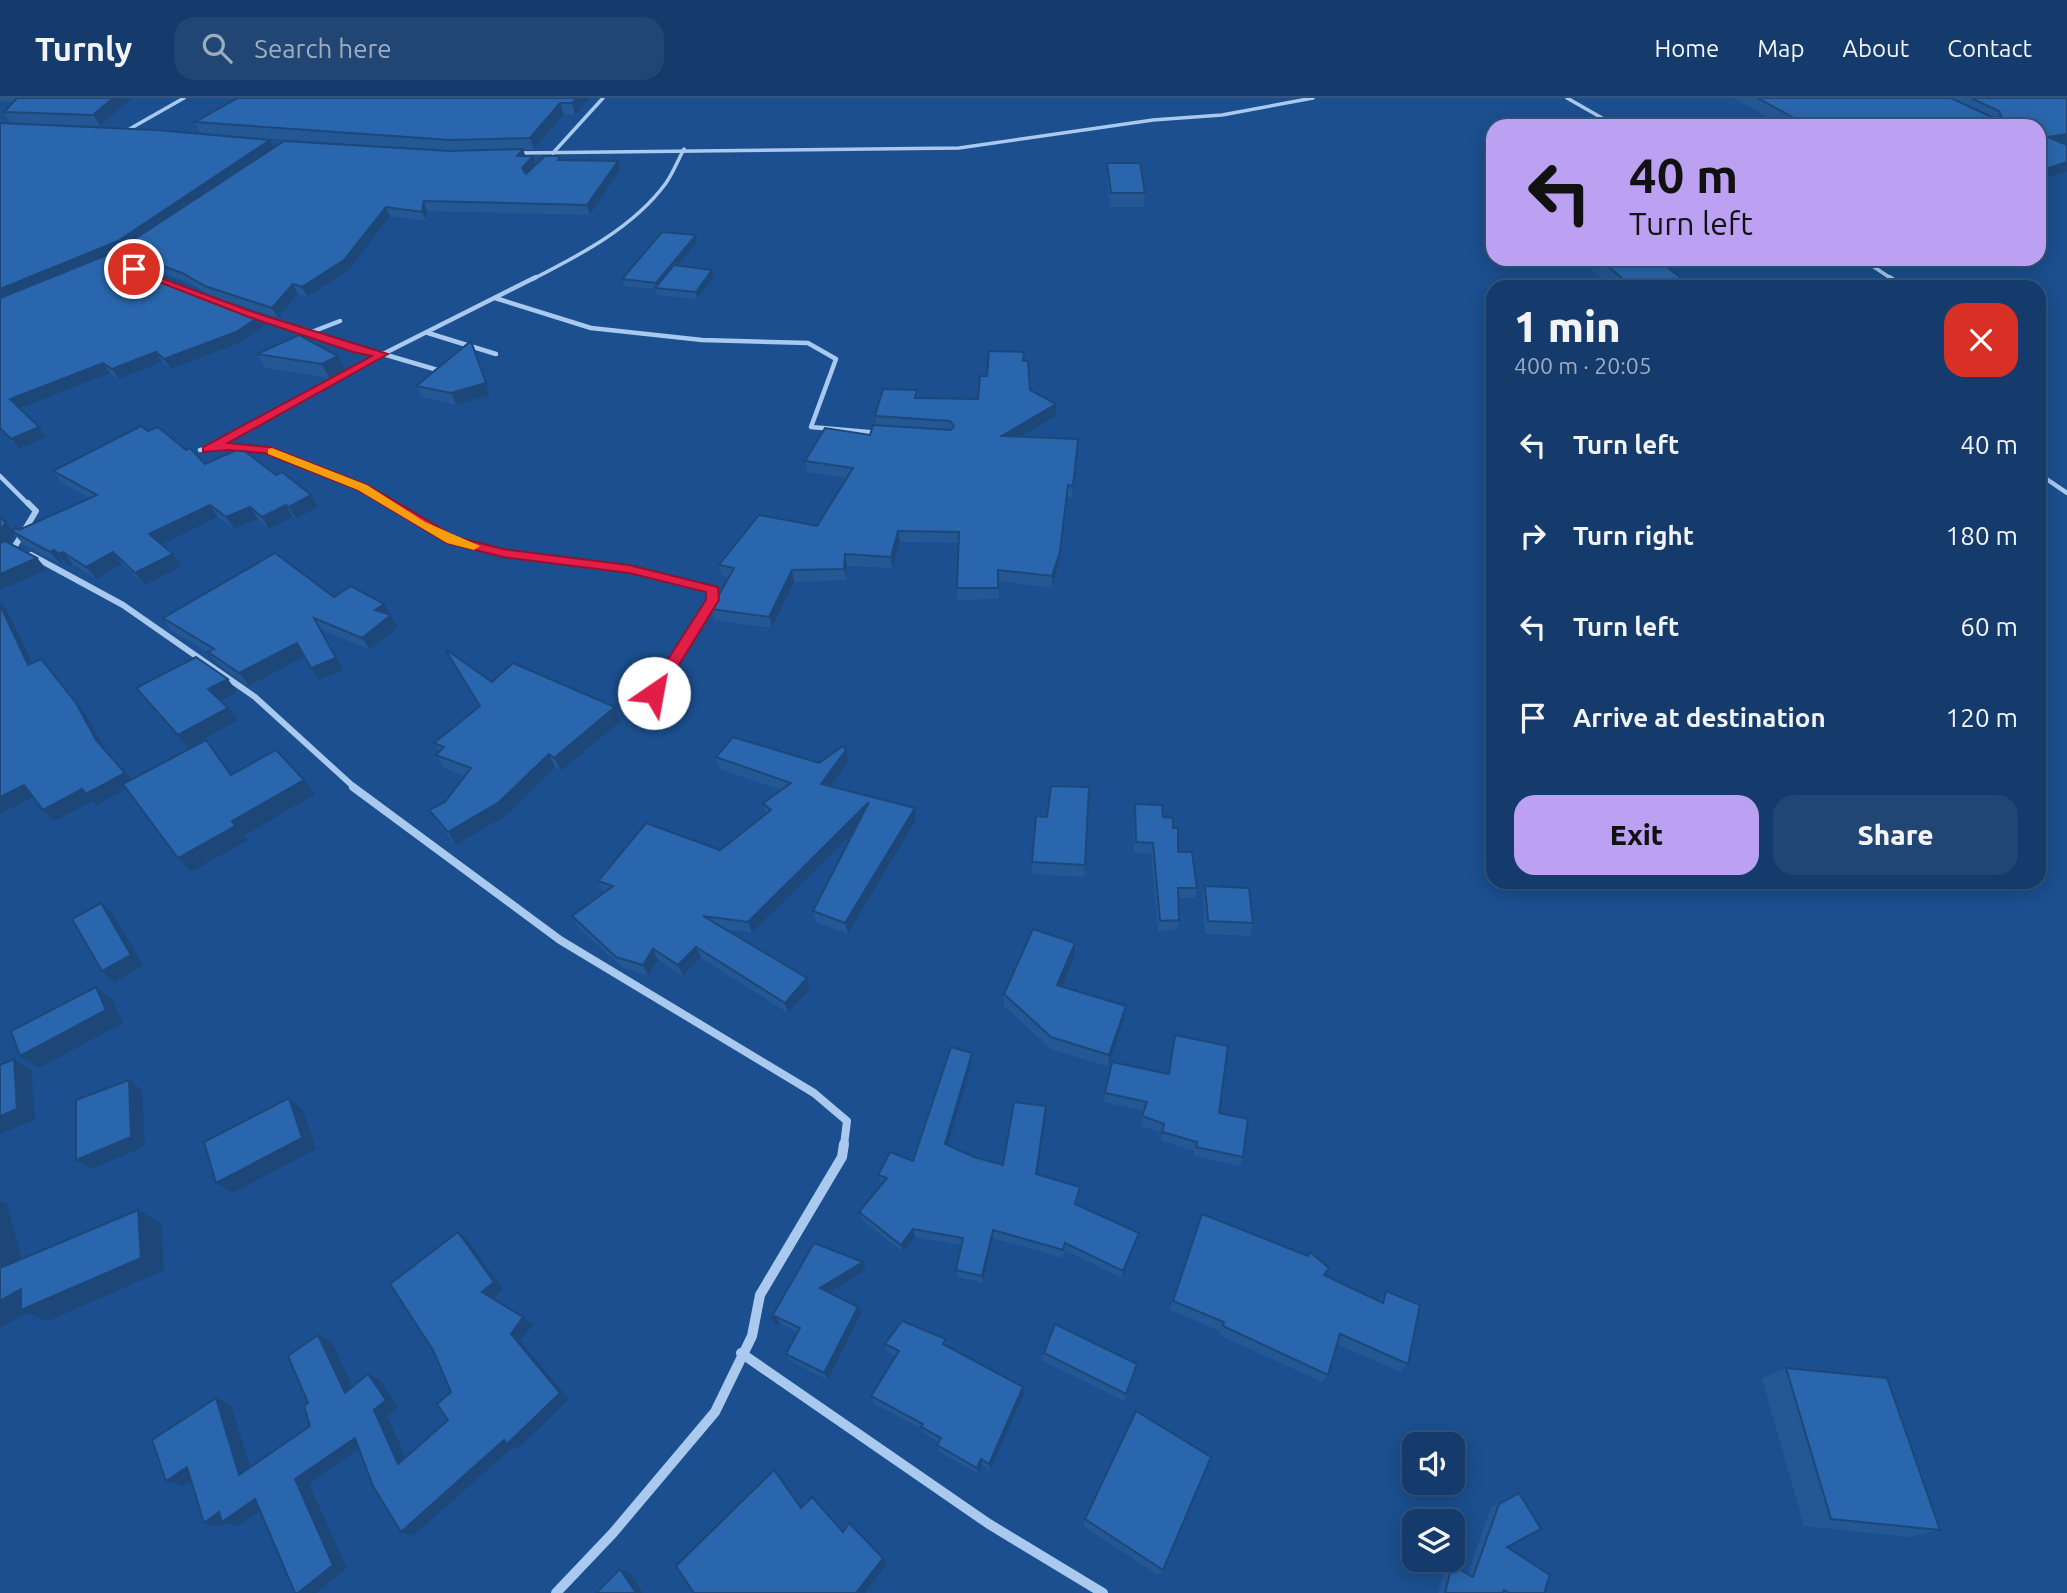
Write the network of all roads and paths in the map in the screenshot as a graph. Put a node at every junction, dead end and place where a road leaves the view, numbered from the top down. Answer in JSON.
{"nodes":[{"id":1,"x":184,"y":98,"type":"edge"},
{"id":2,"x":603,"y":98,"type":"edge"},
{"id":3,"x":1313,"y":98,"type":"edge"},
{"id":4,"x":1567,"y":98,"type":"edge"},
{"id":5,"x":1604,"y":119,"type":"edge"},
{"id":6,"x":113,"y":131,"type":"edge"},
{"id":7,"x":126,"y":131,"type":"junction"},
{"id":8,"x":136,"y":132,"type":"edge"},
{"id":9,"x":684,"y":149,"type":"junction"},
{"id":10,"x":554,"y":152,"type":"junction"},
{"id":11,"x":516,"y":153,"type":"edge"},
{"id":12,"x":548,"y":157,"type":"edge"},
{"id":13,"x":1873,"y":266,"type":"edge"},
{"id":14,"x":1894,"y":280,"type":"edge"},
{"id":15,"x":495,"y":298,"type":"junction"},
{"id":16,"x":253,"y":315,"type":"edge"},
{"id":17,"x":340,"y":321,"type":"dead end"},
{"id":18,"x":309,"y":333,"type":"junction"},
{"id":19,"x":427,"y":333,"type":"junction"},
{"id":20,"x":383,"y":354,"type":"junction"},
{"id":21,"x":496,"y":354,"type":"dead end"},
{"id":22,"x":441,"y":371,"type":"edge"},
{"id":23,"x":890,"y":433,"type":"edge"},
{"id":24,"x":0,"y":476,"type":"edge"},
{"id":25,"x":2046,"y":479,"type":"edge"},
{"id":26,"x":2067,"y":493,"type":"edge"},
{"id":27,"x":15,"y":546,"type":"junction"},
{"id":28,"x":0,"y":554,"type":"edge"},
{"id":29,"x":654,"y":693,"type":"dead end"},
{"id":30,"x":741,"y":1353,"type":"junction"},
{"id":31,"x":556,"y":1593,"type":"edge"},
{"id":32,"x":1103,"y":1593,"type":"edge"}],
"edges":[{"from":1,"to":7,"type":"street"},
{"from":2,"to":10,"type":"street"},
{"from":3,"to":9,"type":"street"},
{"from":4,"to":5,"type":"street"},
{"from":6,"to":7,"type":"street"},
{"from":7,"to":8,"type":"street"},
{"from":9,"to":10,"type":"street"},
{"from":9,"to":15,"type":"street"},
{"from":10,"to":11,"type":"street"},
{"from":10,"to":12,"type":"street"},
{"from":13,"to":14,"type":"street"},
{"from":15,"to":19,"type":"street"},
{"from":15,"to":23,"type":"street"},
{"from":16,"to":18,"type":"street"},
{"from":17,"to":18,"type":"street"},
{"from":18,"to":20,"type":"street"},
{"from":19,"to":20,"type":"street"},
{"from":19,"to":21,"type":"street"},
{"from":20,"to":22,"type":"street"},
{"from":20,"to":29,"type":"street"},
{"from":24,"to":27,"type":"street"},
{"from":25,"to":26,"type":"street"},
{"from":27,"to":28,"type":"street"},
{"from":27,"to":30,"type":"street"},
{"from":30,"to":31,"type":"street"},
{"from":30,"to":32,"type":"street"}]}
